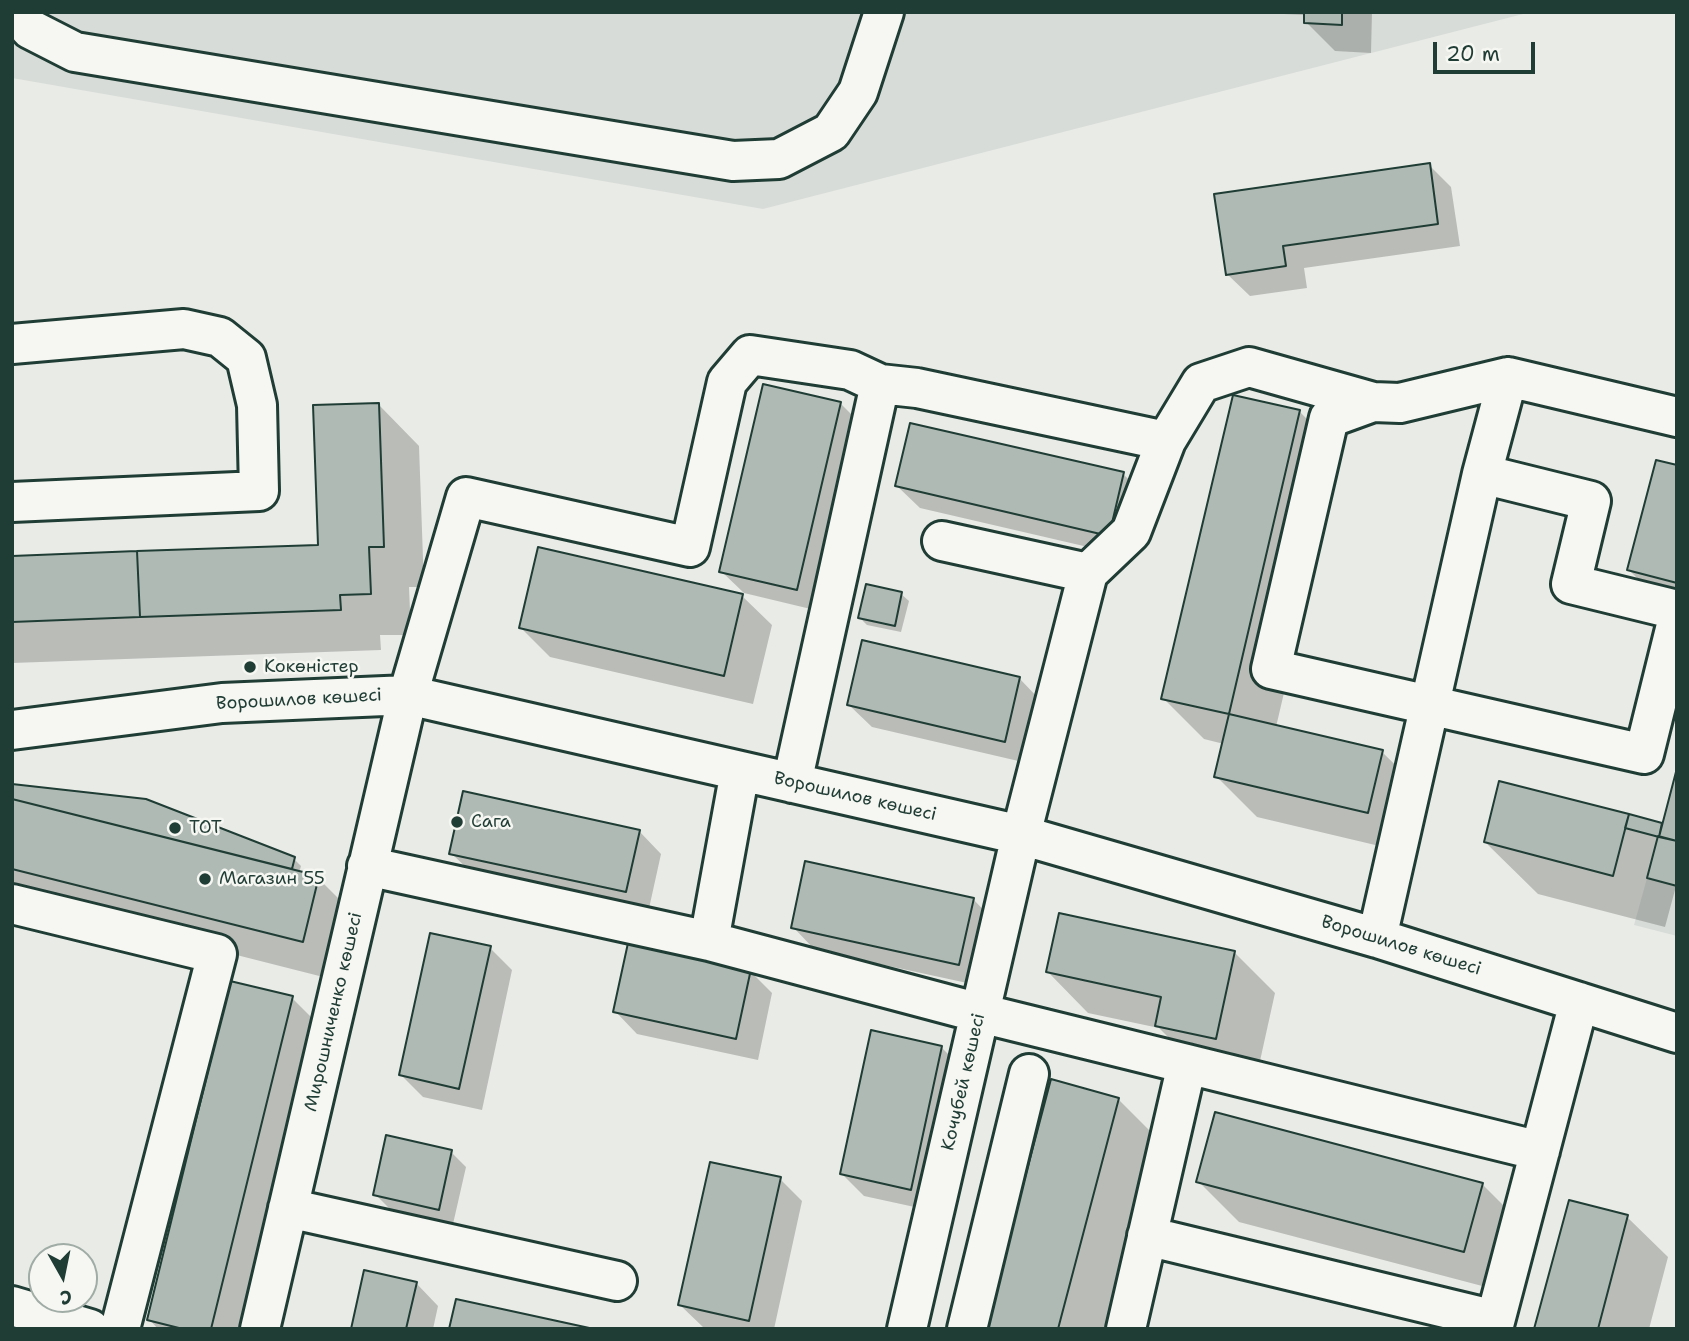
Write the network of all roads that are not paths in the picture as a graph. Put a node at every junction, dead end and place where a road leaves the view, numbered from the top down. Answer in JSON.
{"nodes":[{"id":1,"x":17,"y":12,"type":"edge"},
{"id":2,"x":884,"y":12,"type":"edge"},
{"id":3,"x":12,"y":344,"type":"edge"},
{"id":4,"x":1508,"y":377,"type":"junction"},
{"id":5,"x":880,"y":384,"type":"junction"},
{"id":6,"x":1373,"y":402,"type":"junction"},
{"id":7,"x":1677,"y":417,"type":"edge"},
{"id":8,"x":1166,"y":441,"type":"junction"},
{"id":9,"x":1482,"y":474,"type":"junction"},
{"id":10,"x":12,"y":502,"type":"edge"},
{"id":11,"x":942,"y":541,"type":"dead end"},
{"id":12,"x":1088,"y":573,"type":"junction"},
{"id":13,"x":1677,"y":610,"type":"edge"},
{"id":14,"x":1677,"y":621,"type":"edge"},
{"id":15,"x":408,"y":695,"type":"junction"},
{"id":16,"x":1430,"y":705,"type":"junction"},
{"id":17,"x":12,"y":730,"type":"edge"},
{"id":18,"x":740,"y":771,"type":"junction"},
{"id":19,"x":792,"y":783,"type":"junction"},
{"id":20,"x":1021,"y":835,"type":"junction"},
{"id":21,"x":368,"y":866,"type":"junction"},
{"id":22,"x":12,"y":904,"type":"edge"},
{"id":23,"x":1377,"y":938,"type":"junction"},
{"id":24,"x":709,"y":941,"type":"junction"},
{"id":25,"x":1579,"y":1002,"type":"junction"},
{"id":26,"x":980,"y":1013,"type":"junction"},
{"id":27,"x":1677,"y":1033,"type":"edge"},
{"id":28,"x":1187,"y":1064,"type":"junction"},
{"id":29,"x":1029,"y":1074,"type":"dead end"},
{"id":30,"x":1540,"y":1151,"type":"junction"},
{"id":31,"x":288,"y":1208,"type":"junction"},
{"id":32,"x":1147,"y":1236,"type":"junction"},
{"id":33,"x":617,"y":1281,"type":"dead end"},
{"id":34,"x":12,"y":1306,"type":"edge"},
{"id":35,"x":1494,"y":1324,"type":"edge"},
{"id":36,"x":85,"y":1328,"type":"edge"},
{"id":37,"x":120,"y":1329,"type":"edge"},
{"id":38,"x":260,"y":1329,"type":"edge"},
{"id":39,"x":907,"y":1329,"type":"edge"},
{"id":40,"x":967,"y":1329,"type":"edge"},
{"id":41,"x":1126,"y":1329,"type":"edge"}],
"edges":[{"from":1,"to":2,"type":"street"},
{"from":3,"to":10,"type":"street"},
{"from":4,"to":6,"type":"street"},
{"from":4,"to":7,"type":"street"},
{"from":4,"to":9,"type":"street"},
{"from":5,"to":8,"type":"street"},
{"from":5,"to":15,"type":"street","name":"Мирошниченко көшесі"},
{"from":5,"to":19,"type":"street"},
{"from":6,"to":8,"type":"street"},
{"from":6,"to":16,"type":"street"},
{"from":8,"to":12,"type":"street"},
{"from":9,"to":13,"type":"street"},
{"from":9,"to":16,"type":"street"},
{"from":11,"to":12,"type":"street"},
{"from":12,"to":20,"type":"street","name":"Кочубей көшесі"},
{"from":14,"to":16,"type":"street"},
{"from":15,"to":17,"type":"street","name":"Ворошилов көшесі"},
{"from":15,"to":18,"type":"street","name":"Ворошилов көшесі"},
{"from":15,"to":21,"type":"street","name":"Мирошниченко көшесі"},
{"from":16,"to":23,"type":"street"},
{"from":18,"to":19,"type":"street","name":"Ворошилов көшесі"},
{"from":18,"to":24,"type":"street"},
{"from":19,"to":20,"type":"street","name":"Ворошилов көшесі"},
{"from":20,"to":23,"type":"street","name":"Ворошилов көшесі"},
{"from":20,"to":26,"type":"street","name":"Кочубей көшесі"},
{"from":21,"to":24,"type":"street"},
{"from":21,"to":31,"type":"street","name":"Мирошниченко көшесі"},
{"from":22,"to":37,"type":"street"},
{"from":23,"to":25,"type":"street","name":"Ворошилов көшесі"},
{"from":24,"to":26,"type":"street"},
{"from":25,"to":27,"type":"street","name":"Ворошилов көшесі"},
{"from":25,"to":30,"type":"street"},
{"from":26,"to":28,"type":"street"},
{"from":26,"to":39,"type":"street","name":"Кочубей көшесі"},
{"from":28,"to":30,"type":"street"},
{"from":28,"to":32,"type":"street"},
{"from":29,"to":40,"type":"street"},
{"from":30,"to":35,"type":"street"},
{"from":31,"to":33,"type":"street"},
{"from":31,"to":38,"type":"street","name":"Мирошниченко көшесі"},
{"from":32,"to":35,"type":"street"},
{"from":32,"to":41,"type":"street"},
{"from":34,"to":36,"type":"street"}]}
